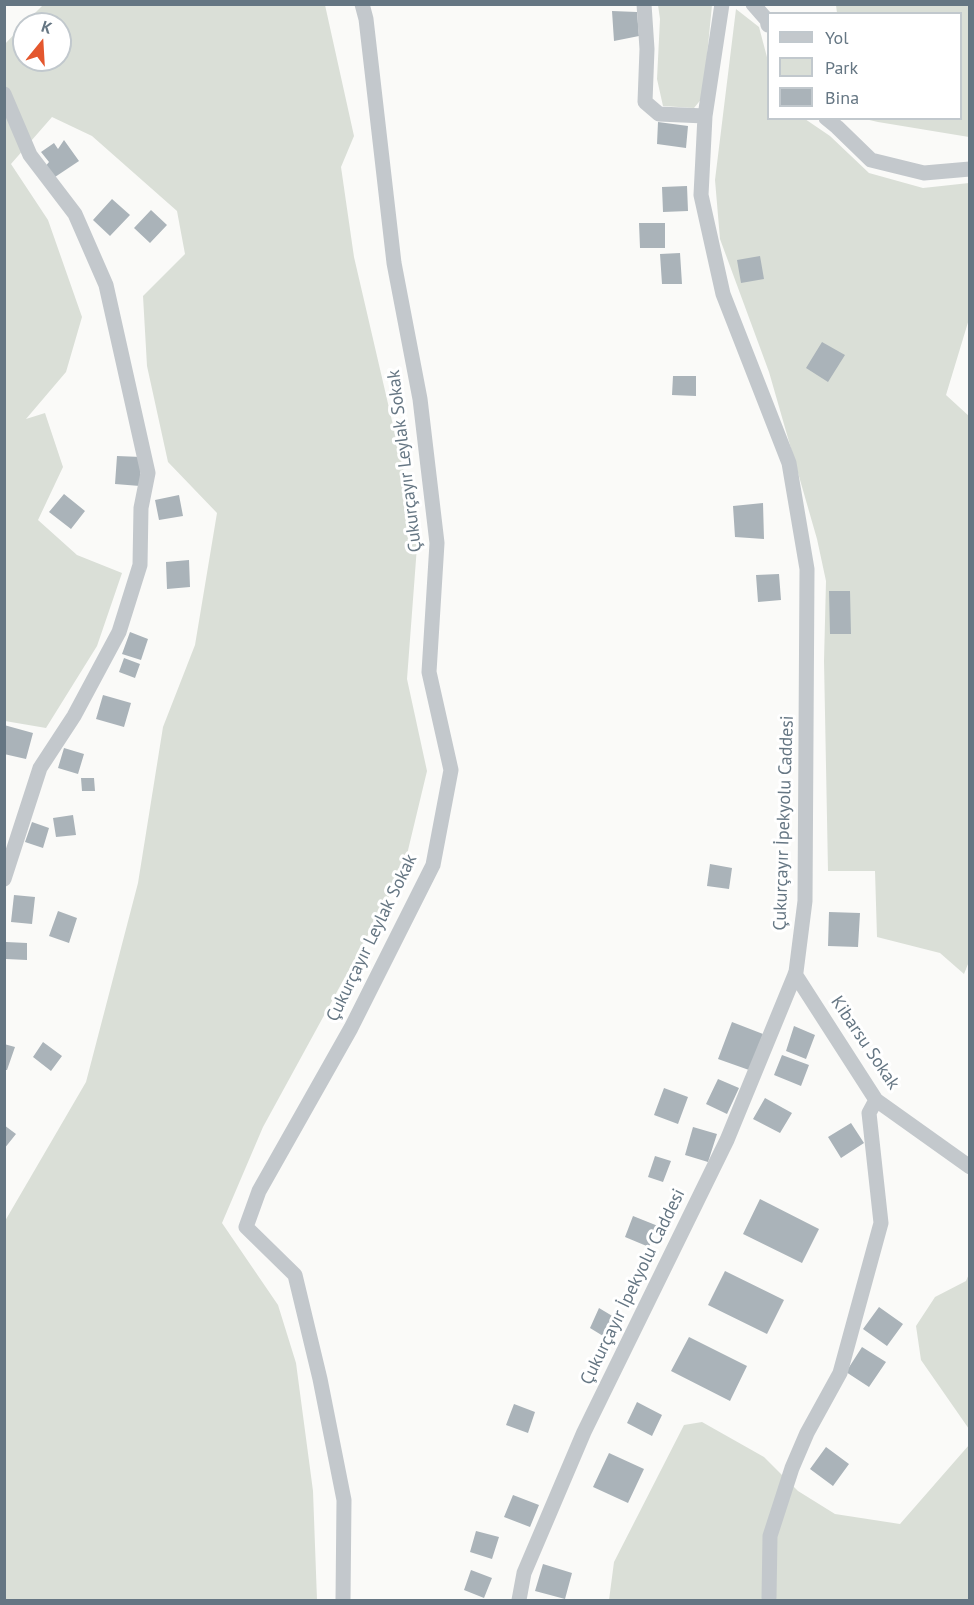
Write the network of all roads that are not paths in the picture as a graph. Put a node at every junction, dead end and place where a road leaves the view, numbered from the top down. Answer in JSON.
{"nodes":[{"id":1,"x":362,"y":4,"type":"edge"},
{"id":2,"x":644,"y":4,"type":"edge"},
{"id":3,"x":722,"y":4,"type":"edge"},
{"id":4,"x":753,"y":4,"type":"edge"},
{"id":5,"x":767,"y":20,"type":"edge"},
{"id":6,"x":4,"y":94,"type":"edge"},
{"id":7,"x":705,"y":116,"type":"junction"},
{"id":8,"x":828,"y":120,"type":"edge"},
{"id":9,"x":969,"y":169,"type":"edge"},
{"id":10,"x":4,"y":879,"type":"edge"},
{"id":11,"x":795,"y":974,"type":"junction"},
{"id":12,"x":876,"y":1100,"type":"junction"},
{"id":13,"x":969,"y":1167,"type":"edge"},
{"id":14,"x":769,"y":1598,"type":"dead end"},
{"id":15,"x":343,"y":1600,"type":"edge"},
{"id":16,"x":519,"y":1600,"type":"edge"}],
"edges":[{"from":1,"to":15,"type":"street","name":"Çukurçayır Leylak Sokak"},
{"from":2,"to":7,"type":"street"},
{"from":3,"to":7,"type":"street","name":"Çukurçayır İpekyolu Caddesi"},
{"from":4,"to":5,"type":"street"},
{"from":6,"to":10,"type":"street"},
{"from":7,"to":11,"type":"street","name":"Çukurçayır İpekyolu Caddesi"},
{"from":8,"to":9,"type":"street"},
{"from":11,"to":12,"type":"street","name":"Kibarsu Sokak"},
{"from":11,"to":16,"type":"street","name":"Çukurçayır İpekyolu Caddesi"},
{"from":12,"to":13,"type":"street","name":"Kibarsu Sokak"},
{"from":12,"to":14,"type":"street"}]}
